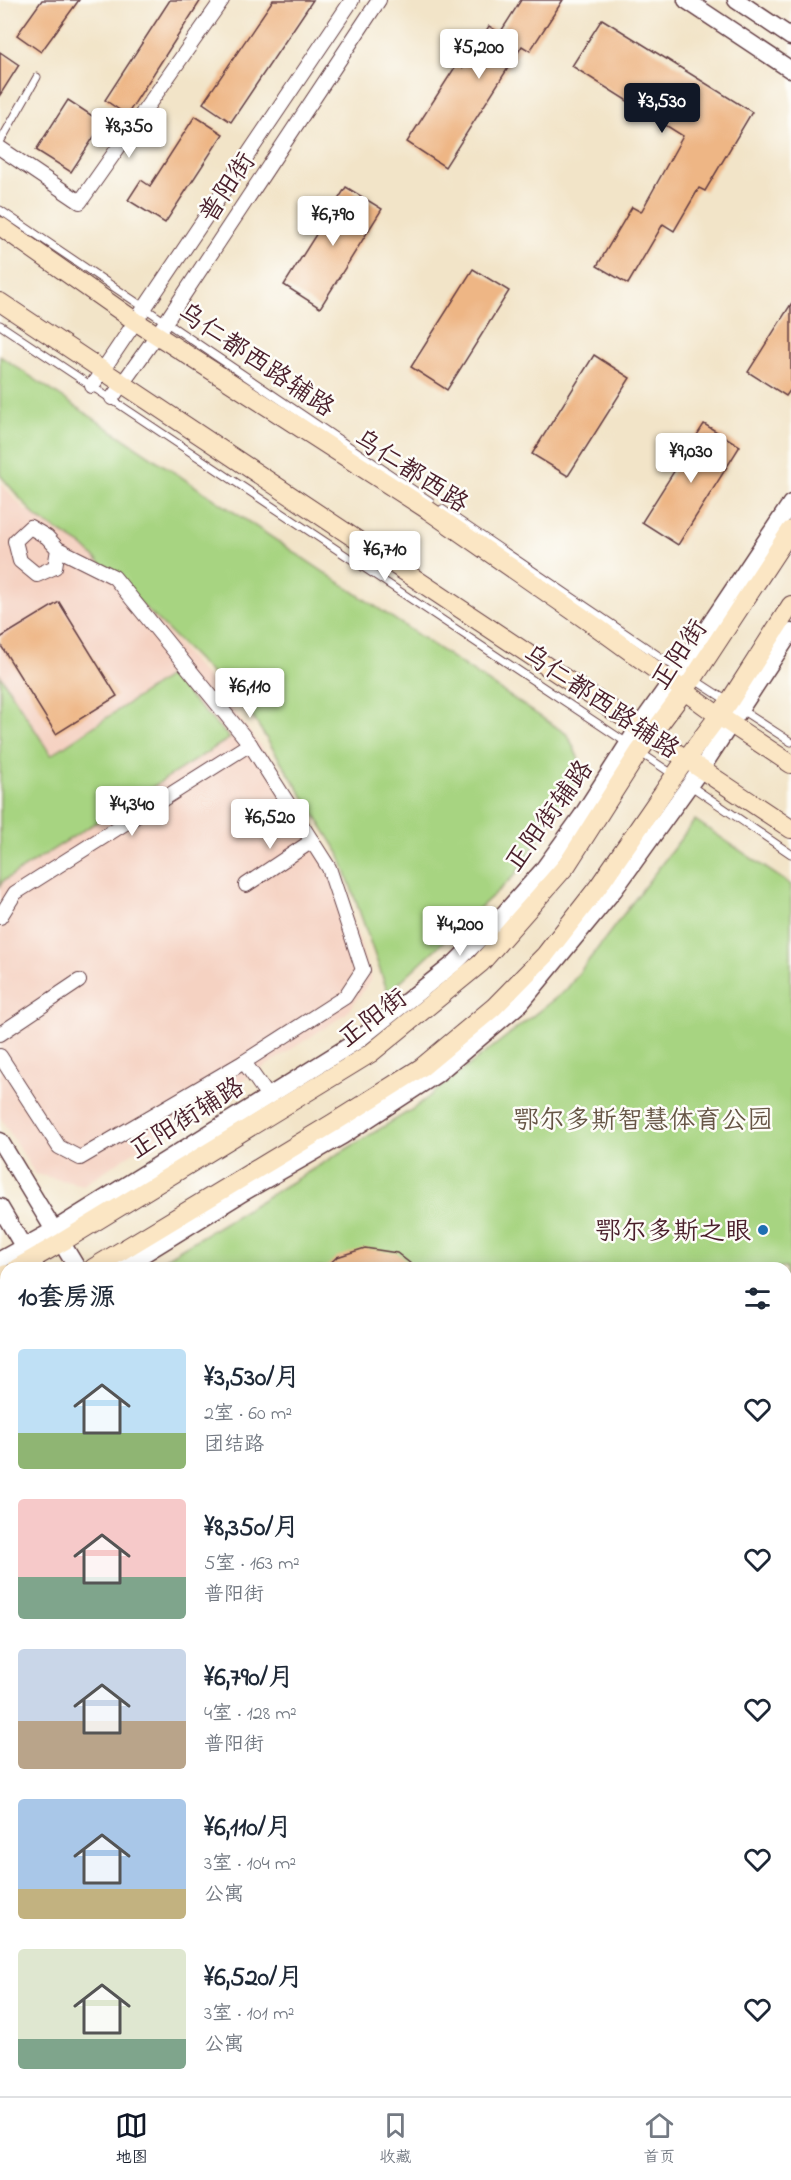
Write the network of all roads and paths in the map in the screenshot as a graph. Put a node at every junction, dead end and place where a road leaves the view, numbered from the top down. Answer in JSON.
{"nodes":[{"id":1,"x":222,"y":0,"type":"edge"},
{"id":2,"x":379,"y":0,"type":"edge"},
{"id":3,"x":686,"y":0,"type":"edge"},
{"id":4,"x":736,"y":0,"type":"edge"},
{"id":5,"x":345,"y":2,"type":"edge"},
{"id":6,"x":791,"y":37,"type":"edge"},
{"id":7,"x":791,"y":70,"type":"edge"},
{"id":8,"x":37,"y":77,"type":"dead end"},
{"id":9,"x":0,"y":142,"type":"edge"},
{"id":10,"x":0,"y":148,"type":"edge"},
{"id":11,"x":0,"y":210,"type":"edge"},
{"id":12,"x":0,"y":226,"type":"edge"},
{"id":13,"x":0,"y":303,"type":"edge"},
{"id":14,"x":139,"y":314,"type":"junction"},
{"id":15,"x":0,"y":325,"type":"edge"},
{"id":16,"x":161,"y":328,"type":"junction"},
{"id":17,"x":97,"y":378,"type":"junction"},
{"id":18,"x":117,"y":391,"type":"junction"},
{"id":19,"x":791,"y":503,"type":"edge"},
{"id":20,"x":791,"y":530,"type":"edge"},
{"id":21,"x":58,"y":549,"type":"dead end"},
{"id":22,"x":791,"y":605,"type":"edge"},
{"id":23,"x":791,"y":632,"type":"edge"},
{"id":24,"x":682,"y":680,"type":"junction"},
{"id":25,"x":729,"y":713,"type":"junction"},
{"id":26,"x":644,"y":732,"type":"junction"},
{"id":27,"x":791,"y":742,"type":"edge"},
{"id":28,"x":250,"y":744,"type":"junction"},
{"id":29,"x":634,"y":748,"type":"junction"},
{"id":30,"x":693,"y":764,"type":"junction"},
{"id":31,"x":791,"y":764,"type":"edge"},
{"id":32,"x":682,"y":780,"type":"junction"},
{"id":33,"x":791,"y":829,"type":"edge"},
{"id":34,"x":312,"y":842,"type":"junction"},
{"id":35,"x":791,"y":854,"type":"edge"},
{"id":36,"x":246,"y":885,"type":"dead end"},
{"id":37,"x":0,"y":917,"type":"edge"},
{"id":38,"x":79,"y":981,"type":"dead end"},
{"id":39,"x":0,"y":1034,"type":"edge"},
{"id":40,"x":0,"y":1056,"type":"edge"},
{"id":41,"x":244,"y":1062,"type":"junction"},
{"id":42,"x":268,"y":1096,"type":"junction"},
{"id":43,"x":0,"y":1141,"type":"edge"},
{"id":44,"x":0,"y":1207,"type":"edge"},
{"id":45,"x":58,"y":1236,"type":"junction"},
{"id":46,"x":0,"y":1260,"type":"edge"},
{"id":47,"x":27,"y":1260,"type":"edge"},
{"id":48,"x":73,"y":1262,"type":"edge"},
{"id":49,"x":103,"y":1262,"type":"edge"},
{"id":50,"x":131,"y":1262,"type":"edge"}],
"edges":[{"from":1,"to":10,"type":"street"},
{"from":2,"to":16,"type":"street","name":"普阳街"},
{"from":3,"to":7,"type":"street"},
{"from":4,"to":6,"type":"street"},
{"from":5,"to":14,"type":"street","name":"普阳街"},
{"from":8,"to":9,"type":"lane"},
{"from":11,"to":14,"type":"lane","name":"乌仁都西路辅路"},
{"from":12,"to":14,"type":"main road","name":"乌仁都西路"},
{"from":13,"to":17,"type":"main road"},
{"from":14,"to":16,"type":"main road","name":"乌仁都西路"},
{"from":14,"to":17,"type":"street","name":"普阳街"},
{"from":15,"to":17,"type":"lane"},
{"from":16,"to":18,"type":"street","name":"普阳街"},
{"from":16,"to":24,"type":"main road","name":"乌仁都西路"},
{"from":17,"to":18,"type":"main road"},
{"from":18,"to":26,"type":"main road"},
{"from":18,"to":29,"type":"lane","name":"乌仁都西路辅路"},
{"from":19,"to":24,"type":"street"},
{"from":20,"to":24,"type":"main road","name":"正阳街"},
{"from":21,"to":28,"type":"street"},
{"from":22,"to":25,"type":"main road"},
{"from":23,"to":25,"type":"street"},
{"from":24,"to":25,"type":"main road","name":"乌仁都西路"},
{"from":24,"to":26,"type":"main road","name":"正阳街"},
{"from":25,"to":27,"type":"lane"},
{"from":25,"to":30,"type":"main road"},
{"from":25,"to":31,"type":"main road","name":"乌仁都西路"},
{"from":26,"to":29,"type":"main road","name":"正阳街"},
{"from":26,"to":30,"type":"main road"},
{"from":28,"to":34,"type":"street"},
{"from":28,"to":37,"type":"street"},
{"from":29,"to":32,"type":"lane","name":"乌仁都西路辅路"},
{"from":29,"to":42,"type":"street","name":"正阳街辅路"},
{"from":29,"to":45,"type":"main road","name":"正阳街"},
{"from":30,"to":32,"type":"main road"},
{"from":30,"to":33,"type":"main road"},
{"from":32,"to":35,"type":"lane","name":"乌仁都西路辅路"},
{"from":32,"to":49,"type":"main road"},
{"from":32,"to":50,"type":"street"},
{"from":34,"to":36,"type":"street"},
{"from":34,"to":41,"type":"street"},
{"from":38,"to":39,"type":"street"},
{"from":40,"to":41,"type":"street"},
{"from":41,"to":42,"type":"street"},
{"from":42,"to":45,"type":"street","name":"正阳街辅路"},
{"from":43,"to":45,"type":"street"},
{"from":44,"to":47,"type":"street"},
{"from":45,"to":47,"type":"main road","name":"正阳街"},
{"from":45,"to":48,"type":"street"},
{"from":46,"to":47,"type":"street"}]}
